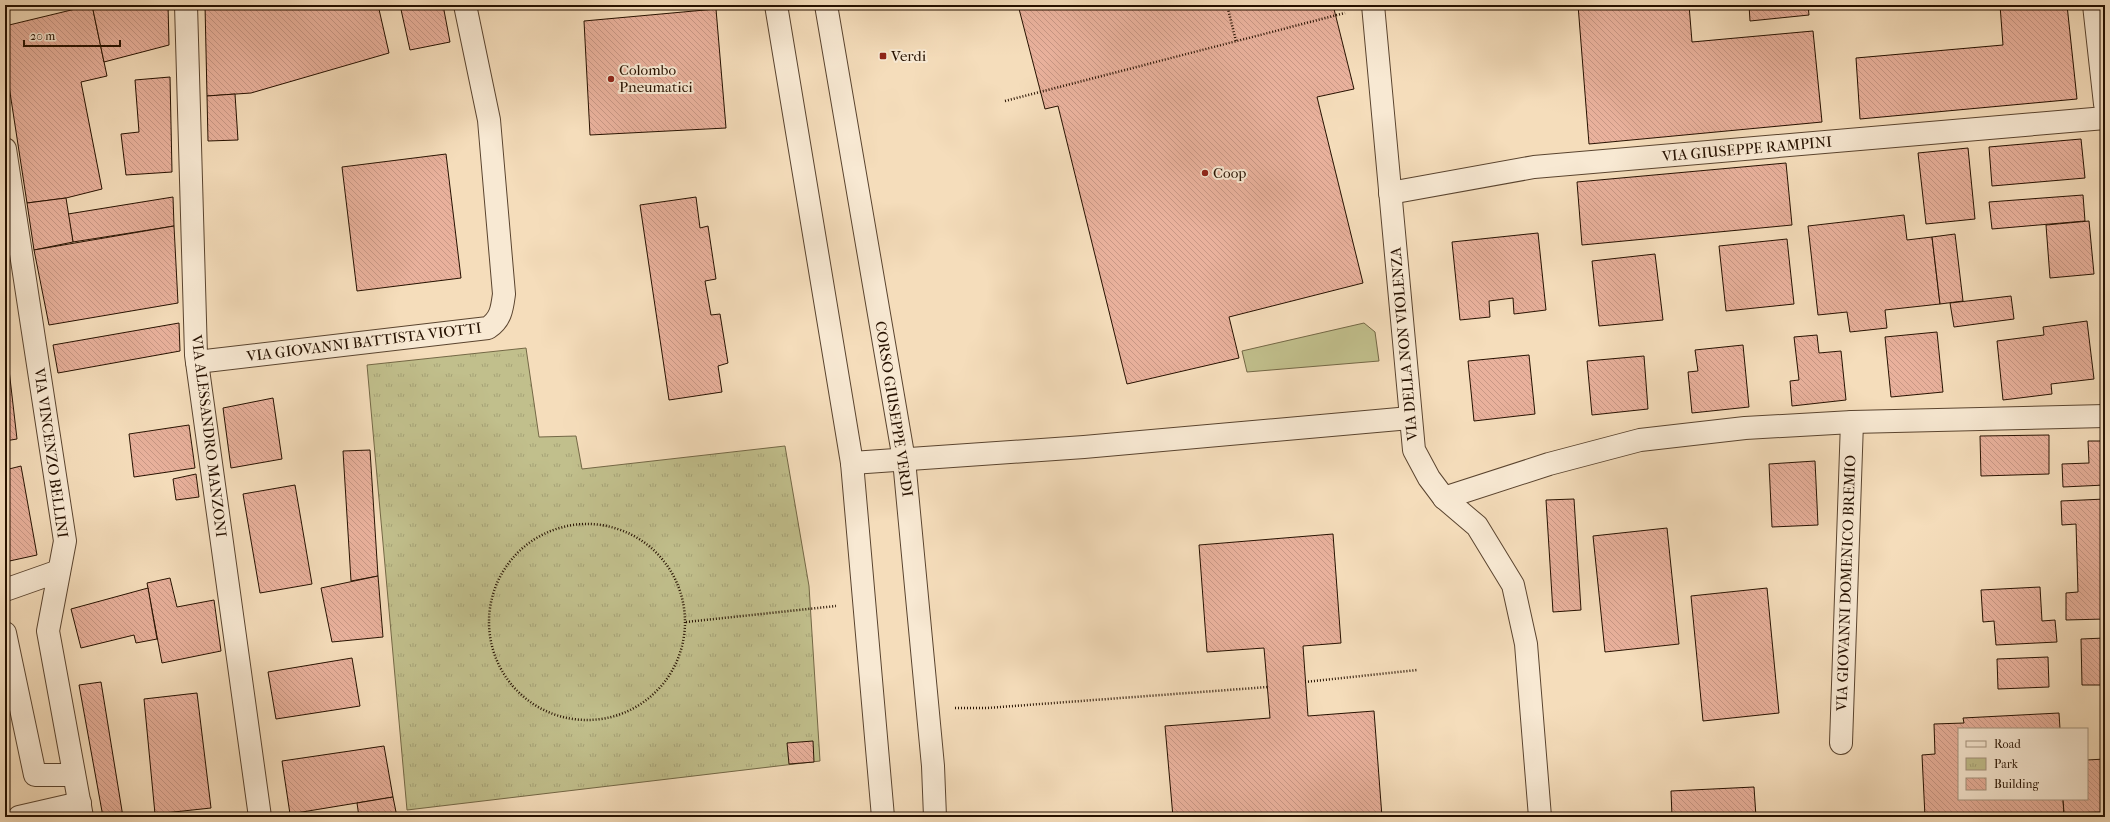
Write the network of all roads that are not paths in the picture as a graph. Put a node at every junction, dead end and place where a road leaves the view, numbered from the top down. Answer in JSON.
{"nodes":[{"id":1,"x":186,"y":5,"type":"edge"},
{"id":2,"x":465,"y":5,"type":"edge"},
{"id":3,"x":776,"y":5,"type":"edge"},
{"id":4,"x":826,"y":5,"type":"edge"},
{"id":5,"x":1373,"y":5,"type":"edge"},
{"id":6,"x":2094,"y":5,"type":"edge"},
{"id":7,"x":2105,"y":104,"type":"edge"},
{"id":8,"x":2105,"y":118,"type":"edge"},
{"id":9,"x":5,"y":150,"type":"edge"},
{"id":10,"x":1390,"y":193,"type":"junction"},
{"id":11,"x":197,"y":362,"type":"junction"},
{"id":12,"x":2105,"y":416,"type":"edge"},
{"id":13,"x":1410,"y":418,"type":"junction"},
{"id":14,"x":1852,"y":422,"type":"junction"},
{"id":15,"x":904,"y":460,"type":"junction"},
{"id":16,"x":852,"y":463,"type":"junction"},
{"id":17,"x":1444,"y":498,"type":"junction"},
{"id":18,"x":59,"y":571,"type":"junction"},
{"id":19,"x":5,"y":590,"type":"edge"},
{"id":20,"x":5,"y":633,"type":"edge"},
{"id":21,"x":1840,"y":744,"type":"dead end"},
{"id":22,"x":74,"y":775,"type":"junction"},
{"id":23,"x":81,"y":810,"type":"edge"},
{"id":24,"x":19,"y":817,"type":"edge"},
{"id":25,"x":260,"y":817,"type":"edge"},
{"id":26,"x":883,"y":817,"type":"edge"},
{"id":27,"x":935,"y":817,"type":"edge"},
{"id":28,"x":1540,"y":817,"type":"edge"}],
"edges":[{"from":1,"to":11,"type":"street","name":"VIA ALESSANDRO MANZONI"},
{"from":2,"to":11,"type":"street","name":"VIA GIOVANNI BATTISTA VIOTTI"},
{"from":3,"to":16,"type":"street"},
{"from":4,"to":15,"type":"street","name":"CORSO GIUSEPPE VERDI"},
{"from":5,"to":10,"type":"street","name":"VIA DELLA NON VIOLENZA"},
{"from":6,"to":7,"type":"street"},
{"from":8,"to":10,"type":"street","name":"VIA GIUSEPPE RAMPINI"},
{"from":9,"to":18,"type":"street","name":"VIA VINCENZO BELLINI"},
{"from":10,"to":13,"type":"street","name":"VIA DELLA NON VIOLENZA"},
{"from":11,"to":25,"type":"street","name":"VIA ALESSANDRO MANZONI"},
{"from":12,"to":14,"type":"street"},
{"from":13,"to":15,"type":"street"},
{"from":13,"to":17,"type":"street","name":"VIA DELLA NON VIOLENZA"},
{"from":14,"to":17,"type":"street"},
{"from":14,"to":21,"type":"street","name":"VIA GIOVANNI DOMENICO BREMIO"},
{"from":15,"to":16,"type":"street"},
{"from":15,"to":27,"type":"street","name":"CORSO GIUSEPPE VERDI"},
{"from":16,"to":26,"type":"street"},
{"from":17,"to":28,"type":"street","name":"VIA DELLA NON VIOLENZA"},
{"from":18,"to":19,"type":"street"},
{"from":18,"to":22,"type":"street","name":"VIA VINCENZO BELLINI"},
{"from":20,"to":22,"type":"street"},
{"from":22,"to":23,"type":"street","name":"VIA VINCENZO BELLINI"},
{"from":23,"to":24,"type":"street","name":"VIA VINCENZO BELLINI"}]}
